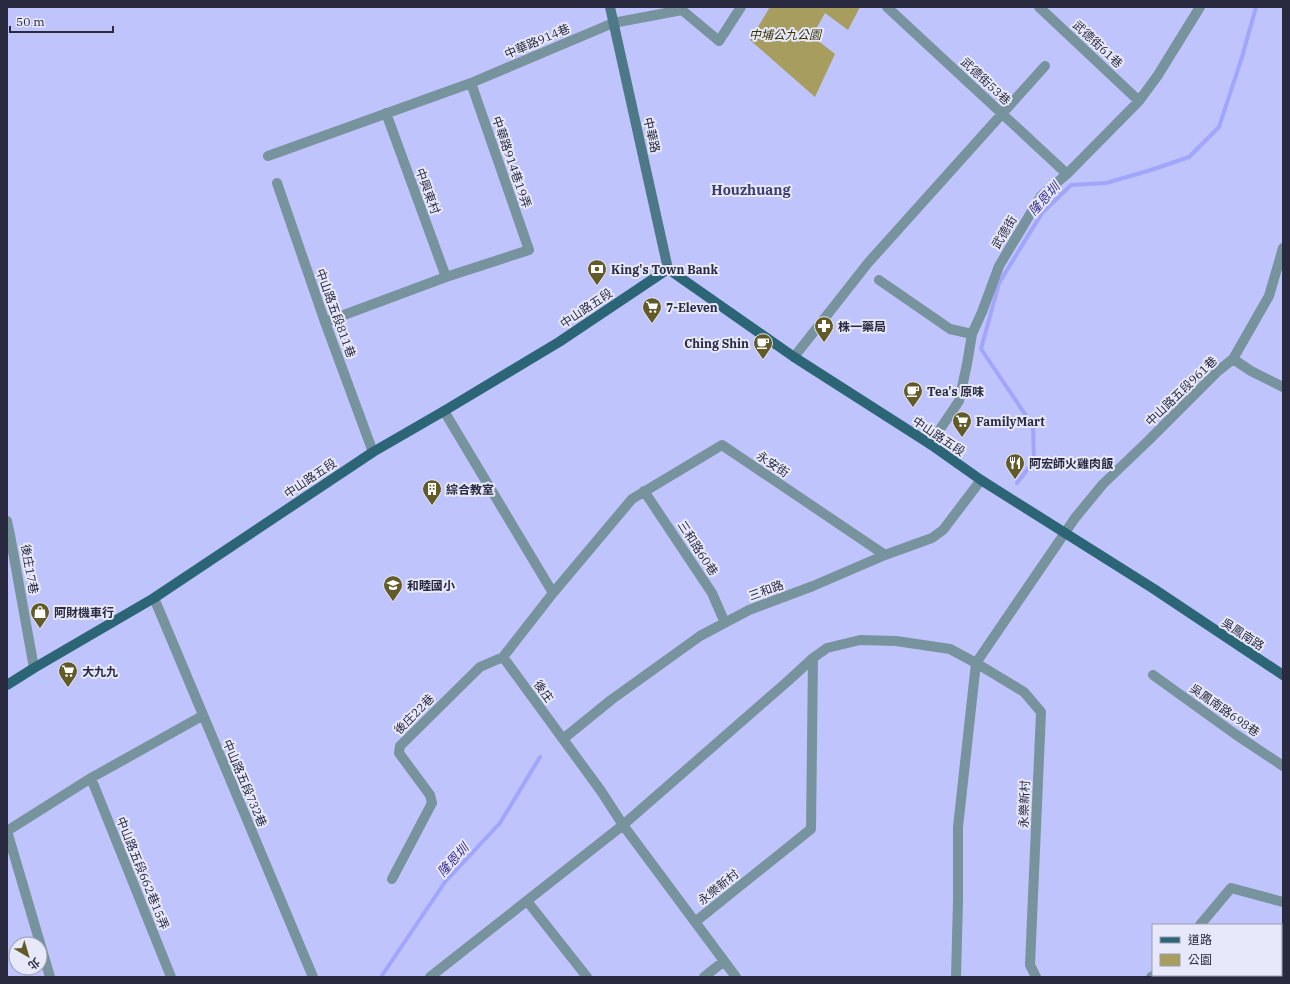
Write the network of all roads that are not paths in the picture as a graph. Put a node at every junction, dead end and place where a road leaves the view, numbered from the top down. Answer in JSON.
{"nodes":[{"id":1,"x":610,"y":7,"type":"edge"},
{"id":2,"x":741,"y":7,"type":"edge"},
{"id":3,"x":1039,"y":7,"type":"edge"},
{"id":4,"x":1200,"y":7,"type":"edge"},
{"id":5,"x":683,"y":8,"type":"edge"},
{"id":6,"x":892,"y":9,"type":"edge"},
{"id":7,"x":613,"y":22,"type":"junction"},
{"id":8,"x":1045,"y":66,"type":"dead end"},
{"id":9,"x":471,"y":83,"type":"junction"},
{"id":10,"x":1139,"y":101,"type":"junction"},
{"id":11,"x":386,"y":114,"type":"junction"},
{"id":12,"x":1002,"y":114,"type":"junction"},
{"id":13,"x":268,"y":156,"type":"dead end"},
{"id":14,"x":1067,"y":174,"type":"junction"},
{"id":15,"x":277,"y":183,"type":"dead end"},
{"id":16,"x":1283,"y":248,"type":"edge"},
{"id":17,"x":668,"y":269,"type":"junction"},
{"id":18,"x":446,"y":277,"type":"junction"},
{"id":19,"x":879,"y":280,"type":"dead end"},
{"id":20,"x":325,"y":322,"type":"junction"},
{"id":21,"x":972,"y":334,"type":"junction"},
{"id":22,"x":794,"y":358,"type":"junction"},
{"id":23,"x":1234,"y":359,"type":"junction"},
{"id":24,"x":1283,"y":387,"type":"edge"},
{"id":25,"x":444,"y":411,"type":"junction"},
{"id":26,"x":930,"y":444,"type":"junction"},
{"id":27,"x":373,"y":452,"type":"junction"},
{"id":28,"x":981,"y":480,"type":"junction"},
{"id":29,"x":644,"y":491,"type":"junction"},
{"id":30,"x":7,"y":521,"type":"edge"},
{"id":31,"x":1064,"y":532,"type":"junction"},
{"id":32,"x":885,"y":555,"type":"junction"},
{"id":33,"x":553,"y":594,"type":"junction"},
{"id":34,"x":154,"y":598,"type":"junction"},
{"id":35,"x":1189,"y":614,"type":"joint"},
{"id":36,"x":725,"y":623,"type":"junction"},
{"id":37,"x":503,"y":657,"type":"junction"},
{"id":38,"x":812,"y":658,"type":"junction"},
{"id":39,"x":976,"y":663,"type":"junction"},
{"id":40,"x":34,"y":668,"type":"junction"},
{"id":41,"x":1283,"y":675,"type":"edge"},
{"id":42,"x":1153,"y":676,"type":"dead end"},
{"id":43,"x":7,"y":685,"type":"edge"},
{"id":44,"x":202,"y":716,"type":"junction"},
{"id":45,"x":563,"y":739,"type":"junction"},
{"id":46,"x":1283,"y":766,"type":"edge"},
{"id":47,"x":91,"y":778,"type":"junction"},
{"id":48,"x":623,"y":825,"type":"junction"},
{"id":49,"x":7,"y":831,"type":"edge"},
{"id":50,"x":392,"y":879,"type":"dead end"},
{"id":51,"x":527,"y":901,"type":"junction"},
{"id":52,"x":1283,"y":902,"type":"edge"},
{"id":53,"x":695,"y":922,"type":"junction"},
{"id":54,"x":1201,"y":924,"type":"edge"},
{"id":55,"x":724,"y":961,"type":"junction"},
{"id":56,"x":434,"y":976,"type":"edge"},
{"id":57,"x":50,"y":977,"type":"edge"},
{"id":58,"x":171,"y":977,"type":"edge"},
{"id":59,"x":314,"y":977,"type":"edge"},
{"id":60,"x":587,"y":977,"type":"edge"},
{"id":61,"x":704,"y":977,"type":"edge"},
{"id":62,"x":736,"y":977,"type":"edge"},
{"id":63,"x":956,"y":977,"type":"edge"},
{"id":64,"x":1036,"y":977,"type":"edge"}],
"edges":[{"from":1,"to":7,"type":"main road","name":"中華路"},
{"from":2,"to":5,"type":"street"},
{"from":3,"to":10,"type":"street","name":"武德街61巷"},
{"from":4,"to":10,"type":"street","name":"武德街"},
{"from":5,"to":7,"type":"street","name":"中華路914巷"},
{"from":6,"to":12,"type":"street","name":"武德街53巷"},
{"from":7,"to":9,"type":"street","name":"中華路914巷"},
{"from":7,"to":17,"type":"main road","name":"中華路"},
{"from":8,"to":12,"type":"street"},
{"from":9,"to":11,"type":"street"},
{"from":9,"to":18,"type":"street","name":"中華路914巷19弄"},
{"from":10,"to":14,"type":"street","name":"武德街"},
{"from":11,"to":13,"type":"street"},
{"from":11,"to":18,"type":"street","name":"中興東村"},
{"from":12,"to":14,"type":"street","name":"武德街53巷"},
{"from":12,"to":22,"type":"street"},
{"from":14,"to":21,"type":"street","name":"武德街"},
{"from":15,"to":20,"type":"street","name":"中山路五段811巷"},
{"from":16,"to":23,"type":"street","name":"中山路五段961巷"},
{"from":17,"to":22,"type":"main road","name":"中山路五段"},
{"from":17,"to":25,"type":"main road","name":"中山路五段"},
{"from":18,"to":20,"type":"street"},
{"from":19,"to":21,"type":"street"},
{"from":20,"to":27,"type":"street","name":"中山路五段811巷"},
{"from":21,"to":26,"type":"street","name":"武德街"},
{"from":22,"to":26,"type":"main road","name":"中山路五段"},
{"from":23,"to":24,"type":"street"},
{"from":23,"to":31,"type":"street","name":"中山路五段961巷"},
{"from":25,"to":27,"type":"main road","name":"中山路五段"},
{"from":25,"to":33,"type":"street"},
{"from":26,"to":28,"type":"main road","name":"中山路五段"},
{"from":27,"to":34,"type":"main road","name":"中山路五段"},
{"from":28,"to":31,"type":"main road","name":"中山路五段"},
{"from":28,"to":32,"type":"street","name":"三和路"},
{"from":29,"to":32,"type":"street","name":"永安街"},
{"from":29,"to":33,"type":"street","name":"後庄22巷"},
{"from":29,"to":36,"type":"street","name":"三和路60巷"},
{"from":30,"to":40,"type":"street","name":"後庄17巷"},
{"from":31,"to":35,"type":"main road","name":"中山路五段"},
{"from":31,"to":39,"type":"street"},
{"from":32,"to":36,"type":"street","name":"三和路"},
{"from":33,"to":37,"type":"street","name":"後庄22巷"},
{"from":34,"to":40,"type":"main road","name":"中山路五段"},
{"from":34,"to":44,"type":"street","name":"中山路五段732巷"},
{"from":35,"to":41,"type":"main road","name":"吳鳳南路"},
{"from":36,"to":45,"type":"street","name":"三和路"},
{"from":37,"to":45,"type":"street","name":"後庄"},
{"from":37,"to":50,"type":"street","name":"後庄22巷"},
{"from":38,"to":39,"type":"street","name":"永樂新村"},
{"from":38,"to":48,"type":"street","name":"永樂新村"},
{"from":38,"to":53,"type":"street","name":"永樂新村"},
{"from":39,"to":63,"type":"street"},
{"from":39,"to":64,"type":"street","name":"永樂新村"},
{"from":40,"to":43,"type":"main road","name":"中山路五段"},
{"from":42,"to":46,"type":"street","name":"吳鳳南路698巷"},
{"from":44,"to":47,"type":"street"},
{"from":44,"to":59,"type":"street","name":"中山路五段732巷"},
{"from":45,"to":48,"type":"street","name":"永樂新村"},
{"from":47,"to":49,"type":"street"},
{"from":47,"to":58,"type":"street","name":"中山路五段662巷15弄"},
{"from":48,"to":51,"type":"street","name":"永樂新村"},
{"from":48,"to":53,"type":"street","name":"永樂新村"},
{"from":49,"to":57,"type":"street"},
{"from":51,"to":56,"type":"street","name":"永樂新村"},
{"from":51,"to":60,"type":"street"},
{"from":52,"to":54,"type":"street"},
{"from":53,"to":55,"type":"street","name":"永樂新村"},
{"from":55,"to":61,"type":"street"},
{"from":55,"to":62,"type":"street","name":"永樂新村"}]}
